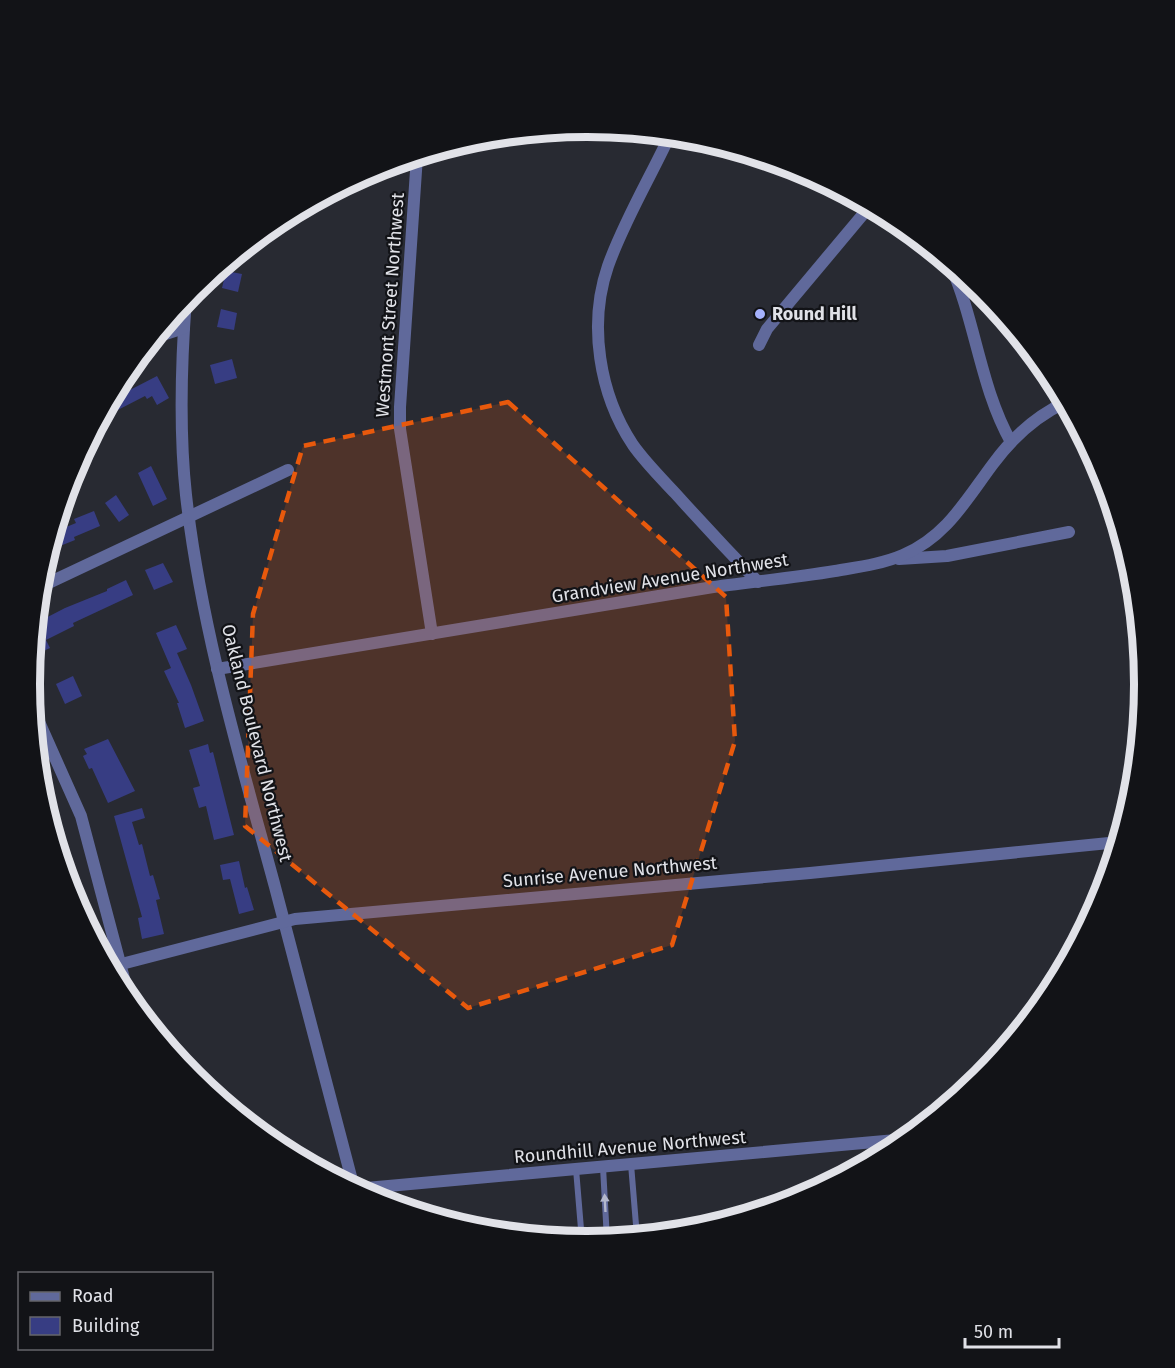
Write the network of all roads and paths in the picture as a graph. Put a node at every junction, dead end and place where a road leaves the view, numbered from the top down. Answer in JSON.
{"nodes":[{"id":1,"x":666,"y":143,"type":"edge"},
{"id":2,"x":416,"y":165,"type":"edge"},
{"id":3,"x":865,"y":212,"type":"edge"},
{"id":4,"x":956,"y":281,"type":"edge"},
{"id":5,"x":185,"y":314,"type":"edge"},
{"id":6,"x":184,"y":328,"type":"junction"},
{"id":7,"x":168,"y":333,"type":"edge"},
{"id":8,"x":759,"y":345,"type":"dead end"},
{"id":9,"x":1059,"y":406,"type":"edge"},
{"id":10,"x":1011,"y":442,"type":"junction"},
{"id":11,"x":288,"y":470,"type":"dead end"},
{"id":12,"x":189,"y":518,"type":"junction"},
{"id":13,"x":1069,"y":532,"type":"dead end"},
{"id":14,"x":892,"y":559,"type":"junction"},
{"id":15,"x":50,"y":582,"type":"edge"},
{"id":16,"x":758,"y":582,"type":"junction"},
{"id":17,"x":432,"y":634,"type":"junction"},
{"id":18,"x":217,"y":669,"type":"junction"},
{"id":19,"x":43,"y":730,"type":"edge"},
{"id":20,"x":1111,"y":843,"type":"edge"},
{"id":21,"x":283,"y":922,"type":"junction"},
{"id":22,"x":113,"y":955,"type":"edge"},
{"id":23,"x":118,"y":965,"type":"edge"},
{"id":24,"x":888,"y":1141,"type":"edge"},
{"id":25,"x":631,"y":1164,"type":"junction"},
{"id":26,"x":603,"y":1167,"type":"junction"},
{"id":27,"x":576,"y":1169,"type":"junction"},
{"id":28,"x":351,"y":1177,"type":"edge"},
{"id":29,"x":374,"y":1187,"type":"edge"},
{"id":30,"x":636,"y":1229,"type":"edge"},
{"id":31,"x":606,"y":1230,"type":"edge"},
{"id":32,"x":581,"y":1231,"type":"edge"}],
"edges":[{"from":1,"to":16,"type":"street"},
{"from":2,"to":17,"type":"street","name":"Westmont Street Northwest"},
{"from":3,"to":8,"type":"street"},
{"from":4,"to":10,"type":"street"},
{"from":5,"to":6,"type":"street","name":"Oakland Boulevard Northwest"},
{"from":6,"to":7,"type":"street"},
{"from":6,"to":12,"type":"street","name":"Oakland Boulevard Northwest"},
{"from":9,"to":10,"type":"street","name":"Grandview Avenue Northwest"},
{"from":10,"to":14,"type":"street","name":"Grandview Avenue Northwest"},
{"from":11,"to":12,"type":"street"},
{"from":12,"to":15,"type":"street"},
{"from":12,"to":18,"type":"street","name":"Oakland Boulevard Northwest"},
{"from":13,"to":14,"type":"street"},
{"from":14,"to":16,"type":"street","name":"Grandview Avenue Northwest"},
{"from":16,"to":17,"type":"street","name":"Grandview Avenue Northwest"},
{"from":17,"to":18,"type":"street","name":"Grandview Avenue Northwest"},
{"from":18,"to":21,"type":"street","name":"Oakland Boulevard Northwest"},
{"from":19,"to":22,"type":"street"},
{"from":20,"to":21,"type":"street","name":"Sunrise Avenue Northwest"},
{"from":21,"to":23,"type":"street","name":"Sunrise Avenue Northwest"},
{"from":21,"to":28,"type":"street","name":"Oakland Boulevard Northwest"},
{"from":24,"to":25,"type":"street","name":"Roundhill Avenue Northwest"},
{"from":25,"to":26,"type":"street","name":"Roundhill Avenue Northwest"},
{"from":25,"to":30,"type":"lane"},
{"from":26,"to":27,"type":"street","name":"Roundhill Avenue Northwest"},
{"from":31,"to":26,"type":"lane","one_way":true},
{"from":27,"to":29,"type":"street","name":"Roundhill Avenue Northwest"},
{"from":27,"to":32,"type":"lane"}]}
